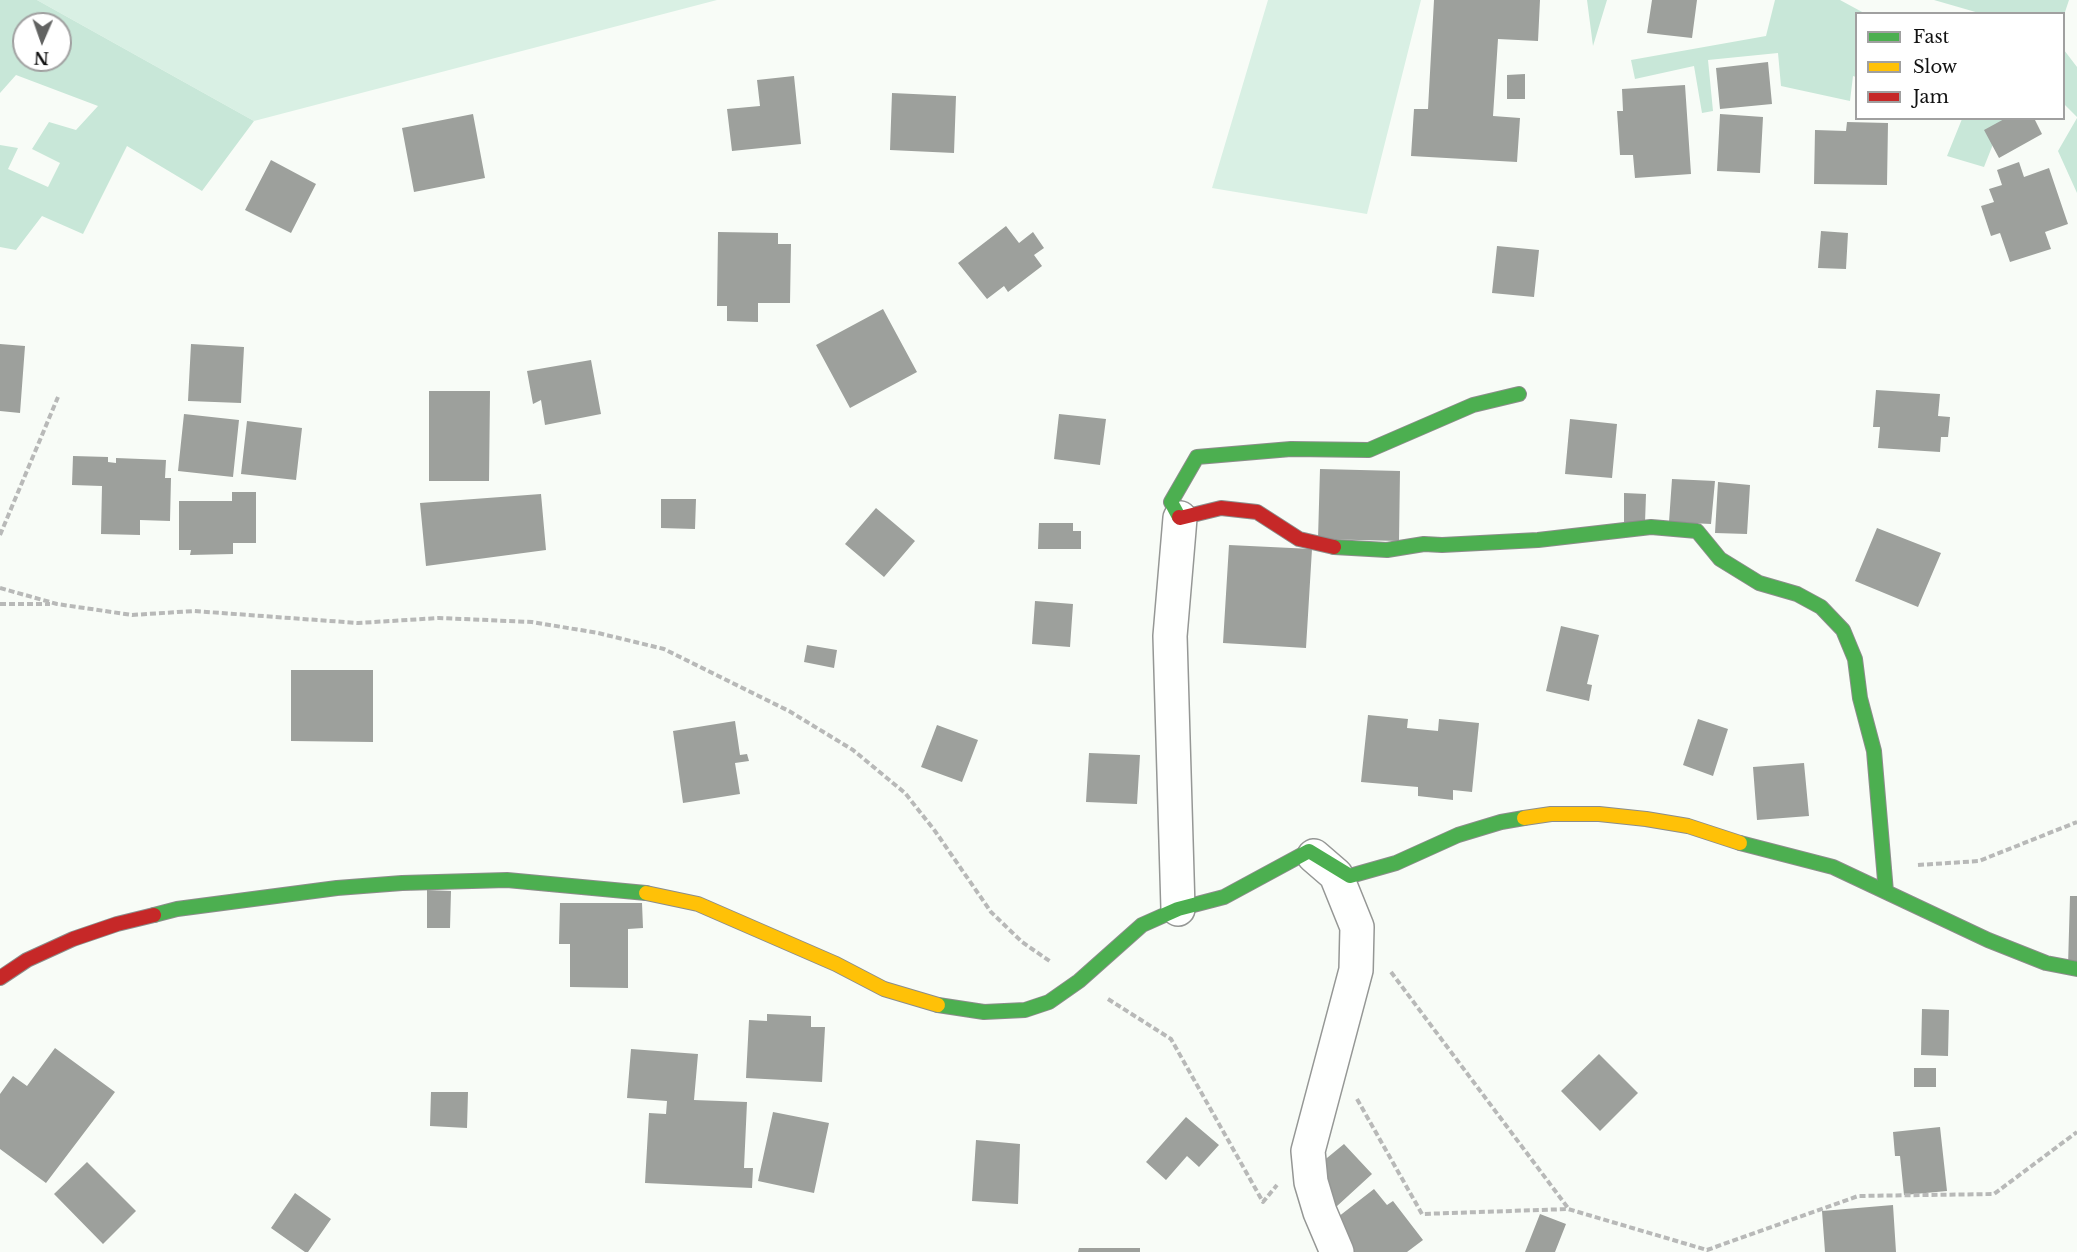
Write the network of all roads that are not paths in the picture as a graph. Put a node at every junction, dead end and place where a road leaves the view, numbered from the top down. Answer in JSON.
{"nodes":[{"id":1,"x":1519,"y":394,"type":"dead end"},
{"id":2,"x":1180,"y":518,"type":"junction"},
{"id":3,"x":1309,"y":851,"type":"junction"},
{"id":4,"x":1886,"y":892,"type":"junction"},
{"id":5,"x":1178,"y":909,"type":"junction"},
{"id":6,"x":2077,"y":969,"type":"edge"},
{"id":7,"x":0,"y":978,"type":"edge"},
{"id":8,"x":1337,"y":1252,"type":"edge"}],
"edges":[{"from":1,"to":2,"type":"street"},
{"from":2,"to":4,"type":"street"},
{"from":2,"to":5,"type":"street"},
{"from":3,"to":4,"type":"street"},
{"from":3,"to":5,"type":"street"},
{"from":3,"to":8,"type":"street"},
{"from":4,"to":6,"type":"street"},
{"from":5,"to":7,"type":"street"}]}
